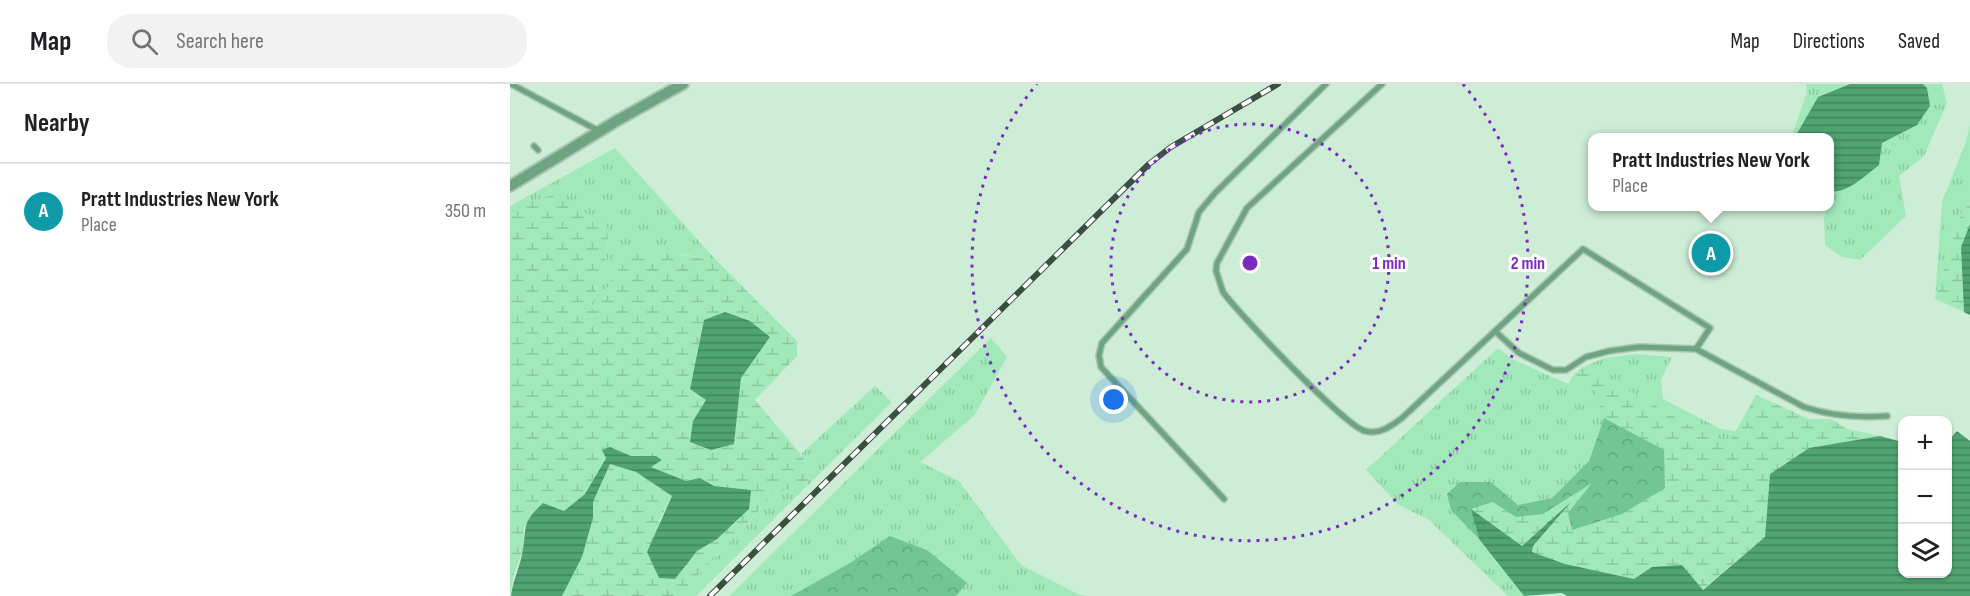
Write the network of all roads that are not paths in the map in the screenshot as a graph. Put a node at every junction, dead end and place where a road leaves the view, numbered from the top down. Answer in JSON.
{"nodes":[{"id":1,"x":511,"y":84,"type":"edge"},
{"id":2,"x":683,"y":84,"type":"edge"},
{"id":3,"x":1326,"y":84,"type":"edge"},
{"id":4,"x":1382,"y":84,"type":"edge"},
{"id":5,"x":599,"y":131,"type":"junction"},
{"id":6,"x":510,"y":186,"type":"edge"},
{"id":7,"x":1495,"y":332,"type":"junction"},
{"id":8,"x":1696,"y":350,"type":"junction"},
{"id":9,"x":1887,"y":416,"type":"dead end"},
{"id":10,"x":1224,"y":499,"type":"dead end"}],
"edges":[{"from":1,"to":5,"type":"lane"},
{"from":2,"to":5,"type":"street"},
{"from":3,"to":10,"type":"lane"},
{"from":4,"to":7,"type":"lane"},
{"from":5,"to":6,"type":"street"},
{"from":7,"to":8,"type":"lane"},
{"from":7,"to":8,"type":"lane"},
{"from":8,"to":9,"type":"lane"}]}
